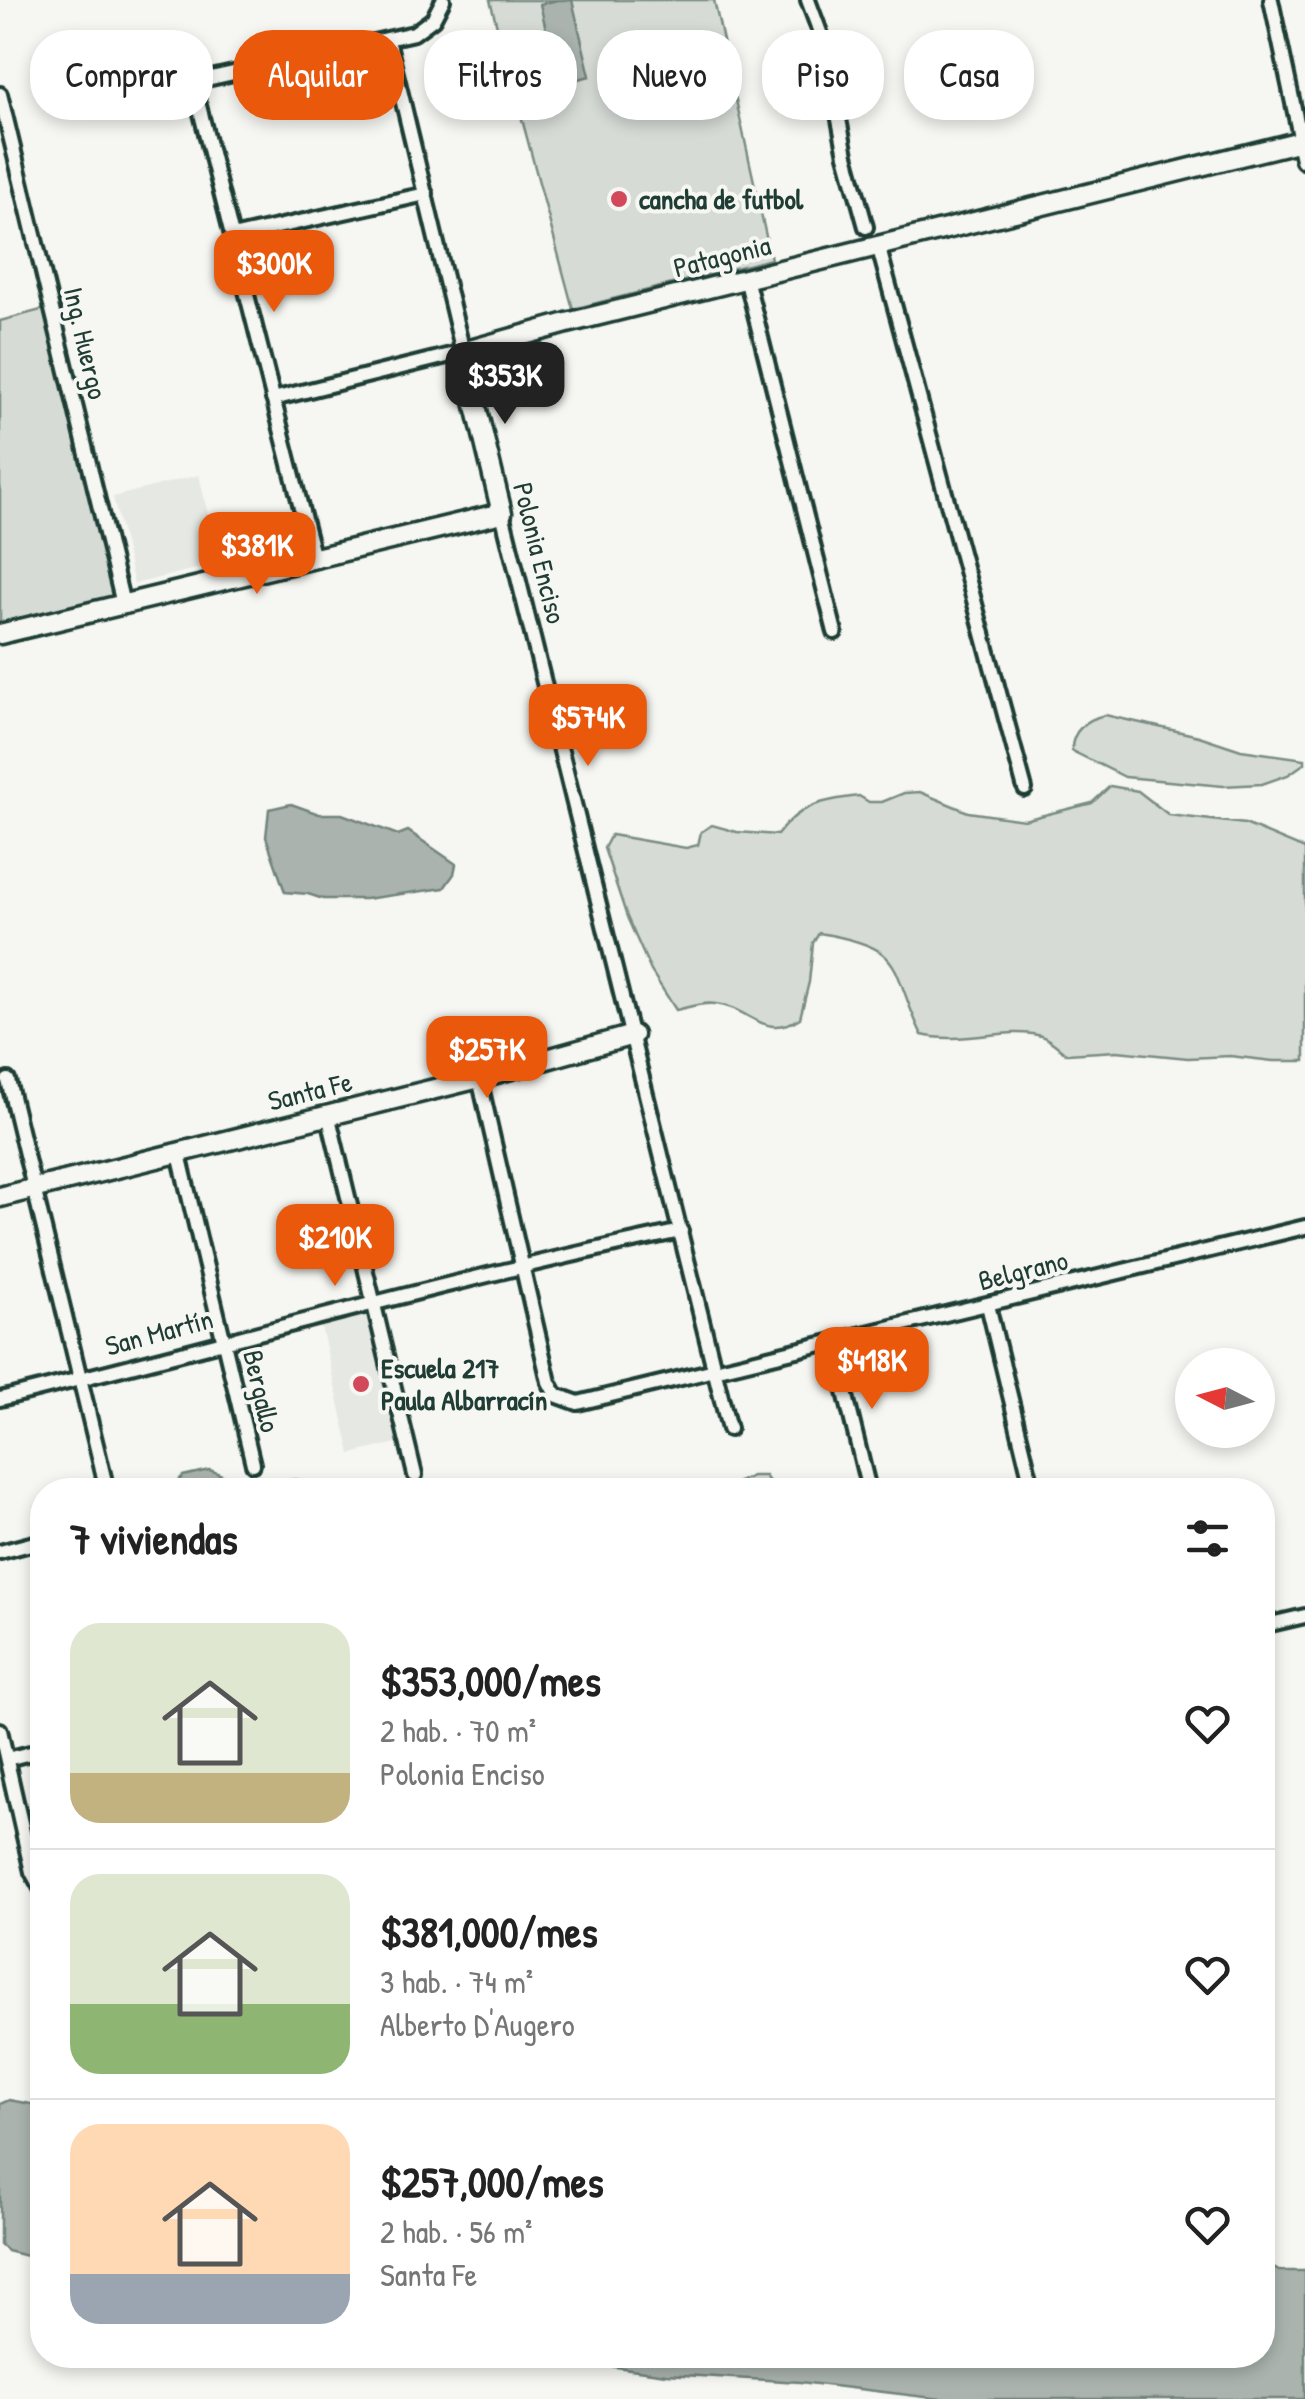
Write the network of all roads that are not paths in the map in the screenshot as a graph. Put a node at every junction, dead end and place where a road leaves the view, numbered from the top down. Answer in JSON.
{"nodes":[{"id":1,"x":443,"y":0,"type":"edge"},
{"id":2,"x":808,"y":0,"type":"edge"},
{"id":3,"x":1271,"y":0,"type":"edge"},
{"id":4,"x":404,"y":36,"type":"edge"},
{"id":5,"x":233,"y":74,"type":"edge"},
{"id":6,"x":0,"y":94,"type":"edge"},
{"id":7,"x":404,"y":105,"type":"edge"},
{"id":8,"x":1303,"y":150,"type":"edge"},
{"id":9,"x":426,"y":194,"type":"junction"},
{"id":10,"x":232,"y":237,"type":"junction"},
{"id":11,"x":871,"y":238,"type":"junction"},
{"id":12,"x":746,"y":278,"type":"junction"},
{"id":13,"x":463,"y":352,"type":"junction"},
{"id":14,"x":273,"y":399,"type":"junction"},
{"id":15,"x":502,"y":512,"type":"junction"},
{"id":16,"x":314,"y":559,"type":"junction"},
{"id":17,"x":122,"y":604,"type":"junction"},
{"id":18,"x":834,"y":632,"type":"dead end"},
{"id":19,"x":0,"y":634,"type":"edge"},
{"id":20,"x":1025,"y":789,"type":"dead end"},
{"id":21,"x":633,"y":1036,"type":"junction"},
{"id":22,"x":478,"y":1078,"type":"junction"},
{"id":23,"x":8,"y":1080,"type":"dead end"},
{"id":24,"x":328,"y":1114,"type":"junction"},
{"id":25,"x":179,"y":1154,"type":"junction"},
{"id":26,"x":34,"y":1189,"type":"junction"},
{"id":27,"x":0,"y":1198,"type":"edge"},
{"id":28,"x":1305,"y":1227,"type":"edge"},
{"id":29,"x":681,"y":1230,"type":"junction"},
{"id":30,"x":522,"y":1264,"type":"junction"},
{"id":31,"x":374,"y":1300,"type":"junction"},
{"id":32,"x":988,"y":1305,"type":"junction"},
{"id":33,"x":225,"y":1339,"type":"junction"},
{"id":34,"x":833,"y":1343,"type":"junction"},
{"id":35,"x":717,"y":1370,"type":"junction"},
{"id":36,"x":78,"y":1380,"type":"junction"},
{"id":37,"x":0,"y":1399,"type":"edge"},
{"id":38,"x":730,"y":1429,"type":"dead end"},
{"id":39,"x":253,"y":1464,"type":"dead end"},
{"id":40,"x":414,"y":1475,"type":"dead end"},
{"id":41,"x":104,"y":1478,"type":"edge"},
{"id":42,"x":866,"y":1478,"type":"edge"},
{"id":43,"x":1030,"y":1478,"type":"edge"},
{"id":44,"x":30,"y":1543,"type":"edge"},
{"id":45,"x":0,"y":1552,"type":"edge"},
{"id":46,"x":1305,"y":1616,"type":"edge"},
{"id":47,"x":1275,"y":1623,"type":"edge"},
{"id":48,"x":0,"y":1730,"type":"edge"},
{"id":49,"x":30,"y":1753,"type":"edge"},
{"id":50,"x":7,"y":1759,"type":"junction"},
{"id":51,"x":30,"y":1863,"type":"edge"}],
"edges":[{"from":1,"to":4,"type":"street"},
{"from":2,"to":11,"type":"street"},
{"from":3,"to":8,"type":"street"},
{"from":5,"to":10,"type":"street"},
{"from":6,"to":17,"type":"street","name":"Ing. Huergo"},
{"from":7,"to":9,"type":"street","name":"Polonia Enciso"},
{"from":8,"to":11,"type":"main road","name":"Patagonia"},
{"from":9,"to":10,"type":"street"},
{"from":9,"to":13,"type":"street","name":"Polonia Enciso"},
{"from":10,"to":14,"type":"street"},
{"from":11,"to":12,"type":"main road","name":"Patagonia"},
{"from":11,"to":20,"type":"street"},
{"from":12,"to":13,"type":"main road","name":"Patagonia"},
{"from":12,"to":18,"type":"street"},
{"from":13,"to":14,"type":"street","name":"Patagonia"},
{"from":13,"to":15,"type":"main road","name":"Polonia Enciso"},
{"from":14,"to":16,"type":"street"},
{"from":15,"to":16,"type":"main road"},
{"from":15,"to":21,"type":"street","name":"Polonia Enciso"},
{"from":16,"to":17,"type":"main road"},
{"from":17,"to":19,"type":"main road"},
{"from":21,"to":22,"type":"main road","name":"Santa Fe"},
{"from":21,"to":29,"type":"street","name":"Polonia Enciso"},
{"from":22,"to":24,"type":"main road","name":"Santa Fe"},
{"from":22,"to":30,"type":"street"},
{"from":23,"to":26,"type":"street"},
{"from":24,"to":25,"type":"main road","name":"Santa Fe"},
{"from":24,"to":31,"type":"street"},
{"from":25,"to":26,"type":"main road","name":"Santa Fe"},
{"from":25,"to":33,"type":"street","name":"Bergallo"},
{"from":26,"to":27,"type":"main road","name":"Santa Fe"},
{"from":26,"to":36,"type":"street"},
{"from":28,"to":32,"type":"street","name":"Belgrano"},
{"from":29,"to":30,"type":"street","name":"San Martín"},
{"from":29,"to":35,"type":"street","name":"Polonia Enciso"},
{"from":30,"to":31,"type":"street","name":"San Martín"},
{"from":30,"to":35,"type":"street","name":"Belgrano"},
{"from":31,"to":33,"type":"street","name":"San Martín"},
{"from":31,"to":40,"type":"street"},
{"from":32,"to":34,"type":"street","name":"Belgrano"},
{"from":32,"to":43,"type":"street"},
{"from":33,"to":36,"type":"street","name":"San Martín"},
{"from":33,"to":39,"type":"street","name":"Bergallo"},
{"from":34,"to":35,"type":"street","name":"Belgrano"},
{"from":34,"to":42,"type":"street"},
{"from":35,"to":38,"type":"street","name":"Polonia Enciso"},
{"from":36,"to":37,"type":"street","name":"San Martín"},
{"from":36,"to":41,"type":"street"},
{"from":44,"to":45,"type":"street"},
{"from":46,"to":47,"type":"street"},
{"from":48,"to":50,"type":"street"},
{"from":49,"to":50,"type":"street"},
{"from":50,"to":51,"type":"street"}]}
